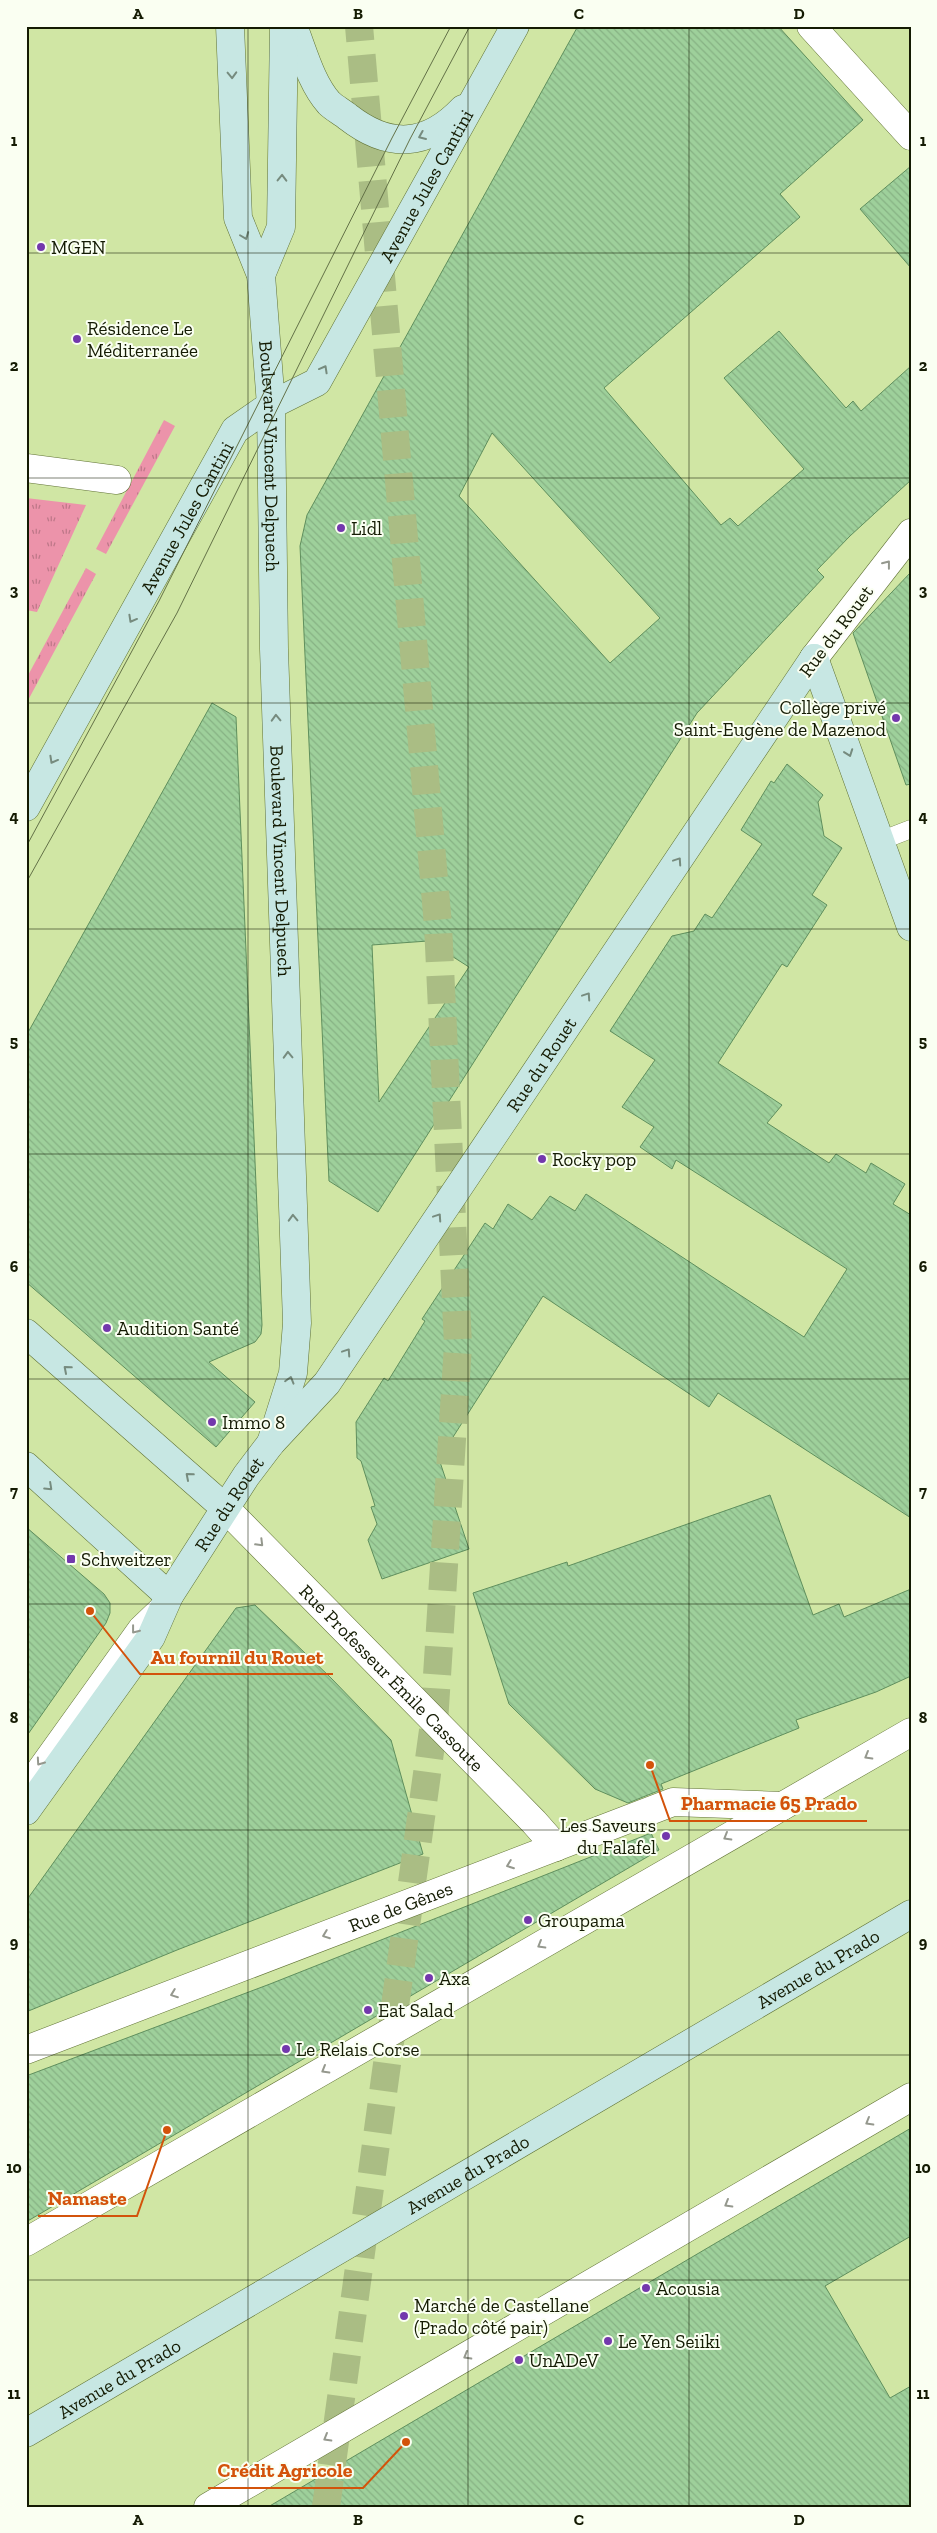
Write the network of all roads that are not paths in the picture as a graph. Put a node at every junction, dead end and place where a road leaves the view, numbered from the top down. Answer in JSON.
{"nodes":[{"id":1,"x":230,"y":26,"type":"edge"},
{"id":2,"x":284,"y":26,"type":"edge"},
{"id":3,"x":293,"y":26,"type":"edge"},
{"id":4,"x":515,"y":26,"type":"edge"},
{"id":5,"x":811,"y":26,"type":"edge"},
{"id":6,"x":474,"y":97,"type":"junction"},
{"id":7,"x":911,"y":136,"type":"edge"},
{"id":8,"x":261,"y":275,"type":"junction"},
{"id":9,"x":271,"y":405,"type":"junction"},
{"id":10,"x":26,"y":468,"type":"edge"},
{"id":11,"x":117,"y":480,"type":"dead end"},
{"id":12,"x":911,"y":532,"type":"edge"},
{"id":13,"x":814,"y":658,"type":"junction"},
{"id":14,"x":26,"y":807,"type":"edge"},
{"id":15,"x":911,"y":829,"type":"edge"},
{"id":16,"x":880,"y":841,"type":"junction"},
{"id":17,"x":911,"y":927,"type":"edge"},
{"id":18,"x":26,"y":1333,"type":"edge"},
{"id":19,"x":271,"y":1443,"type":"junction"},
{"id":20,"x":26,"y":1466,"type":"edge"},
{"id":21,"x":225,"y":1508,"type":"junction"},
{"id":22,"x":169,"y":1596,"type":"junction"},
{"id":23,"x":911,"y":1732,"type":"edge"},
{"id":24,"x":26,"y":1782,"type":"edge"},
{"id":25,"x":782,"y":1806,"type":"junction"},
{"id":26,"x":26,"y":1811,"type":"edge"},
{"id":27,"x":556,"y":1847,"type":"junction"},
{"id":28,"x":911,"y":1914,"type":"edge"},
{"id":29,"x":26,"y":2050,"type":"edge"},
{"id":30,"x":911,"y":2097,"type":"edge"},
{"id":31,"x":26,"y":2242,"type":"edge"},
{"id":32,"x":26,"y":2433,"type":"edge"},
{"id":33,"x":208,"y":2507,"type":"edge"}],
"edges":[{"from":1,"to":8,"type":"main road","name":"Boulevard Vincent Delpuech","one_way":true},
{"from":8,"to":2,"type":"main road","name":"Boulevard Vincent Delpuech","one_way":true},
{"from":6,"to":3,"type":"main road","one_way":true},
{"from":4,"to":6,"type":"main road","name":"Avenue Jules Cantini"},
{"from":5,"to":7,"type":"street"},
{"from":9,"to":6,"type":"main road","name":"Avenue Jules Cantini","one_way":true},
{"from":8,"to":9,"type":"main road","name":"Boulevard Vincent Delpuech"},
{"from":9,"to":14,"type":"main road","name":"Avenue Jules Cantini","one_way":true},
{"from":19,"to":9,"type":"main road","name":"Boulevard Vincent Delpuech","one_way":true},
{"from":10,"to":11,"type":"street"},
{"from":13,"to":12,"type":"street","name":"Rue du Rouet","one_way":true},
{"from":13,"to":16,"type":"main road","one_way":true},
{"from":19,"to":13,"type":"main road","name":"Rue du Rouet","one_way":true},
{"from":15,"to":16,"type":"lane"},
{"from":16,"to":17,"type":"main road"},
{"from":21,"to":18,"type":"main road","one_way":true},
{"from":19,"to":21,"type":"main road","name":"Rue du Rouet"},
{"from":20,"to":22,"type":"main road","one_way":true},
{"from":21,"to":22,"type":"main road","name":"Rue du Rouet"},
{"from":21,"to":27,"type":"street","name":"Rue Professeur Émile Cassoute","one_way":true},
{"from":22,"to":24,"type":"lane","name":"Rue du Rouet","one_way":true},
{"from":22,"to":26,"type":"main road","name":"Rue du Rouet"},
{"from":23,"to":25,"type":"street","one_way":true},
{"from":25,"to":27,"type":"street","name":"Rue de Gênes"},
{"from":25,"to":31,"type":"street","one_way":true},
{"from":27,"to":29,"type":"street","name":"Rue de Gênes","one_way":true},
{"from":28,"to":32,"type":"main road","name":"Avenue du Prado"},
{"from":30,"to":33,"type":"street","one_way":true}]}
